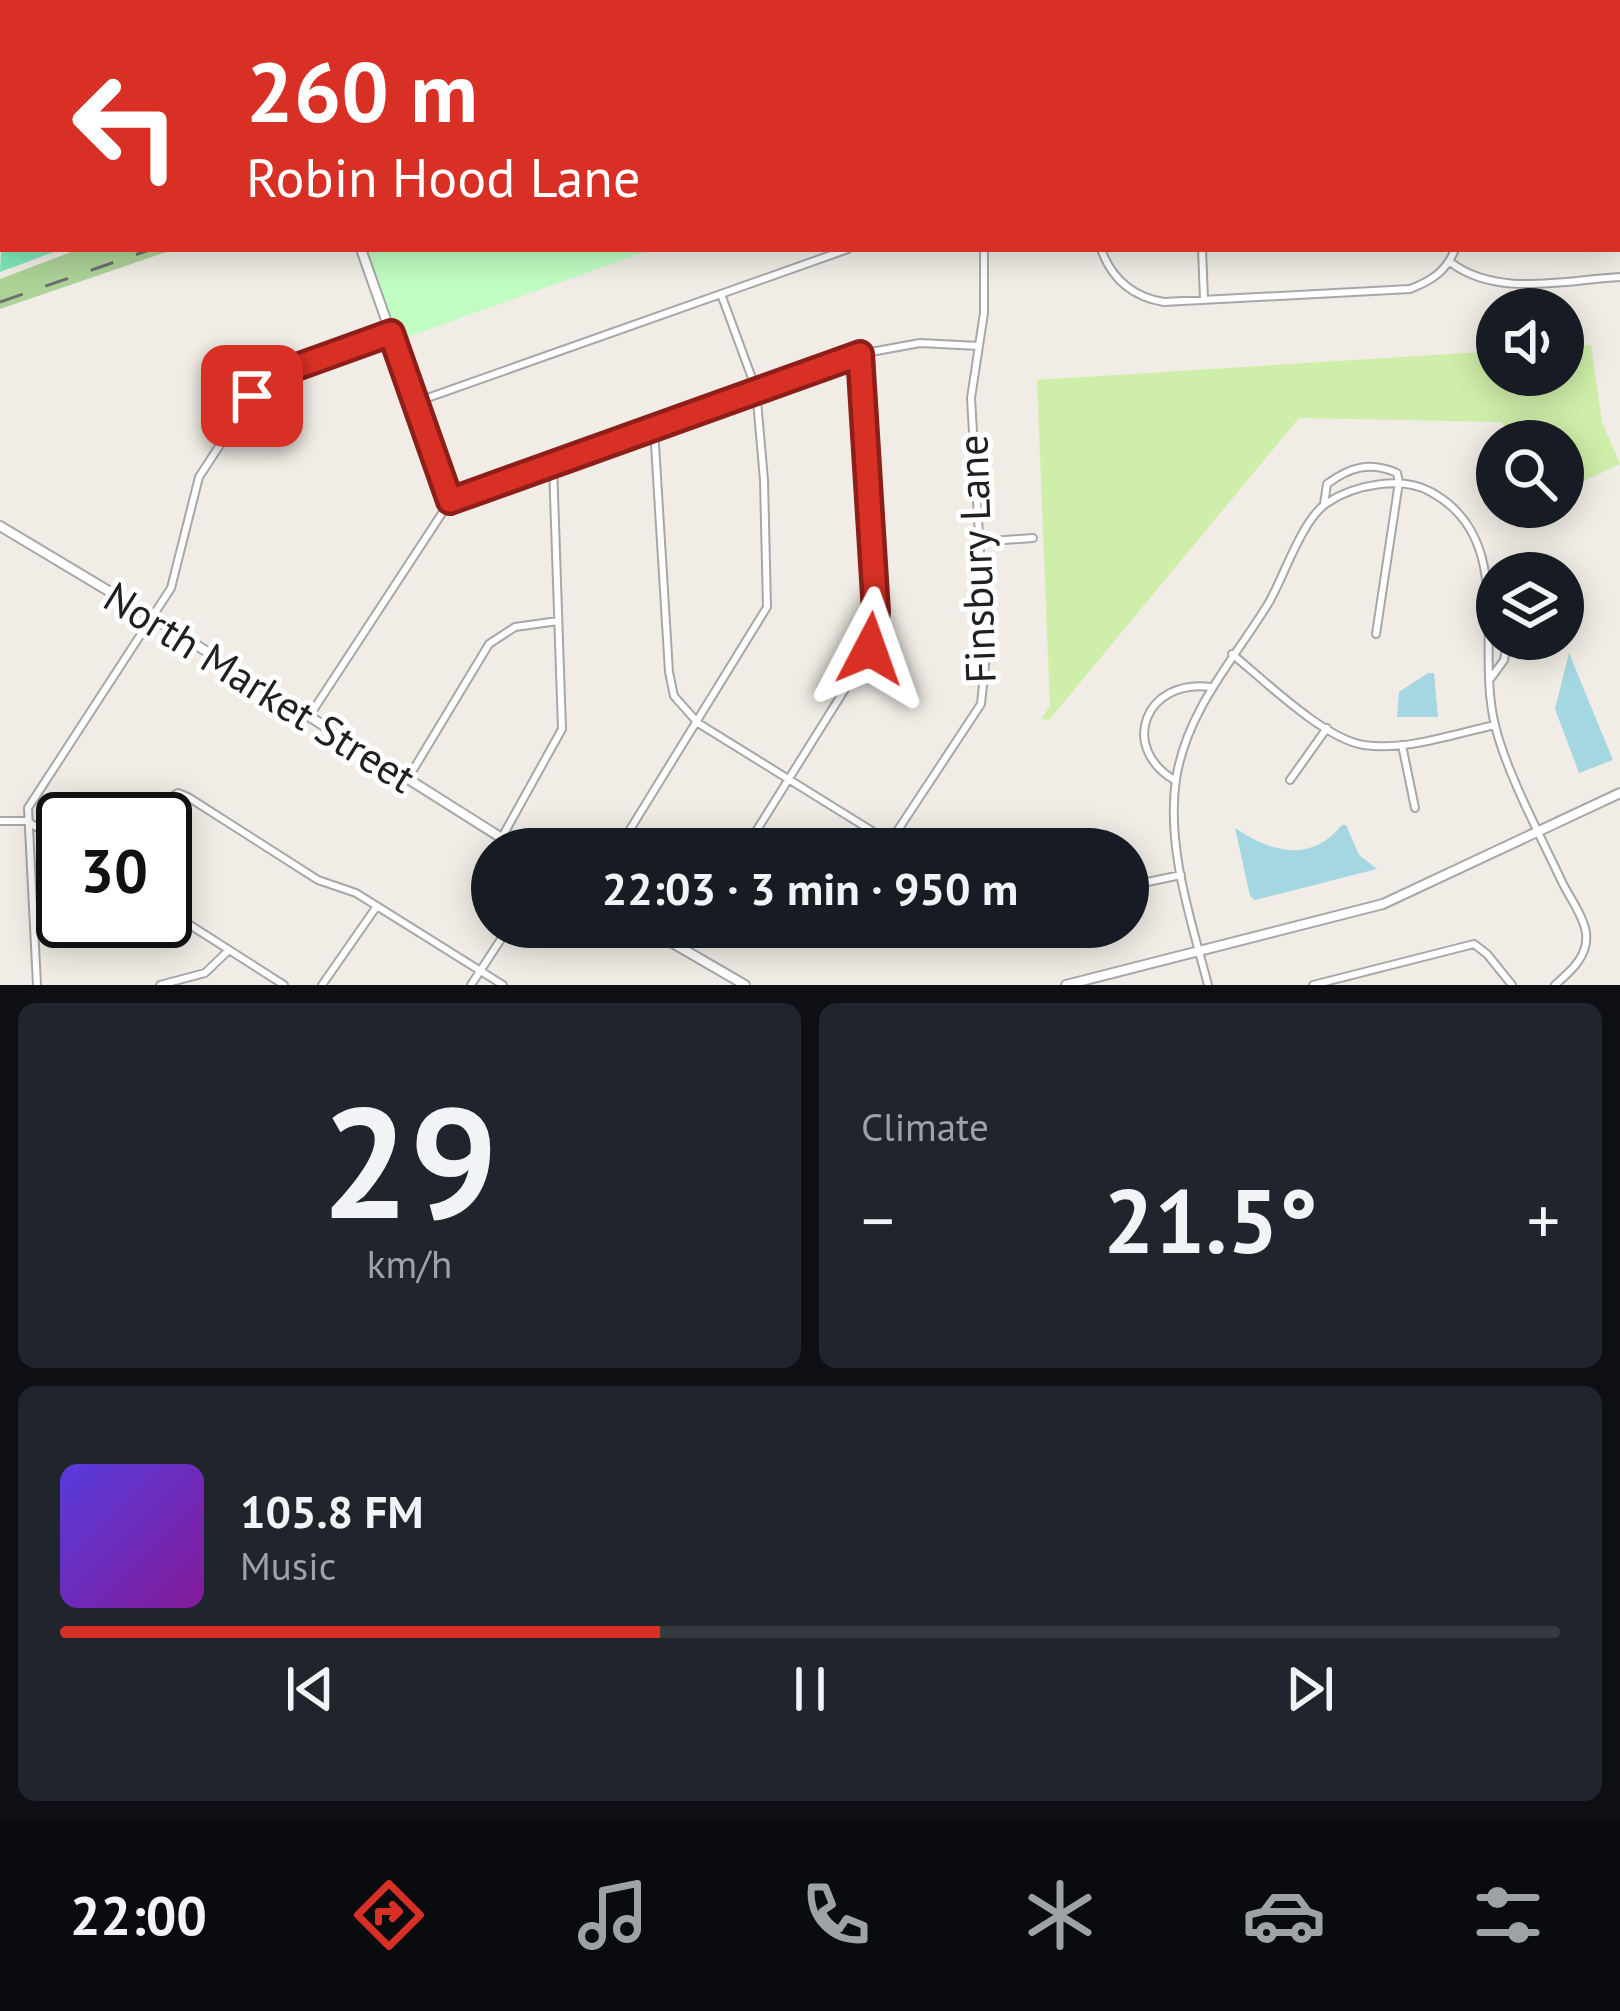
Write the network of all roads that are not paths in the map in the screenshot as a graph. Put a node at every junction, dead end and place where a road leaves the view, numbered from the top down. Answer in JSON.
{"nodes":[{"id":1,"x":362,"y":252,"type":"edge"},
{"id":2,"x":840,"y":252,"type":"edge"},
{"id":3,"x":984,"y":252,"type":"edge"},
{"id":4,"x":1103,"y":252,"type":"edge"},
{"id":5,"x":1202,"y":252,"type":"edge"},
{"id":6,"x":1454,"y":252,"type":"edge"},
{"id":7,"x":1450,"y":262,"type":"junction"},
{"id":8,"x":1620,"y":277,"type":"edge"},
{"id":9,"x":721,"y":294,"type":"junction"},
{"id":10,"x":1204,"y":299,"type":"junction"},
{"id":11,"x":391,"y":333,"type":"junction"},
{"id":12,"x":979,"y":346,"type":"junction"},
{"id":13,"x":860,"y":354,"type":"junction"},
{"id":14,"x":756,"y":389,"type":"junction"},
{"id":15,"x":416,"y":402,"type":"junction"},
{"id":16,"x":654,"y":428,"type":"junction"},
{"id":17,"x":553,"y":465,"type":"junction"},
{"id":18,"x":1399,"y":482,"type":"junction"},
{"id":19,"x":450,"y":501,"type":"junction"},
{"id":20,"x":1324,"y":504,"type":"junction"},
{"id":21,"x":0,"y":526,"type":"edge"},
{"id":22,"x":1033,"y":538,"type":"dead end"},
{"id":23,"x":978,"y":542,"type":"junction"},
{"id":24,"x":1483,"y":552,"type":"edge"},
{"id":25,"x":152,"y":617,"type":"junction"},
{"id":26,"x":558,"y":621,"type":"junction"},
{"id":27,"x":1376,"y":634,"type":"dead end"},
{"id":28,"x":1232,"y":654,"type":"junction"},
{"id":29,"x":1489,"y":660,"type":"edge"},
{"id":30,"x":1504,"y":660,"type":"edge"},
{"id":31,"x":1490,"y":679,"type":"junction"},
{"id":32,"x":1211,"y":687,"type":"junction"},
{"id":33,"x":309,"y":716,"type":"junction"},
{"id":34,"x":698,"y":723,"type":"junction"},
{"id":35,"x":1495,"y":725,"type":"junction"},
{"id":36,"x":1327,"y":728,"type":"junction"},
{"id":37,"x":1402,"y":745,"type":"junction"},
{"id":38,"x":407,"y":780,"type":"junction"},
{"id":39,"x":1290,"y":780,"type":"dead end"},
{"id":40,"x":788,"y":781,"type":"junction"},
{"id":41,"x":1176,"y":781,"type":"junction"},
{"id":42,"x":1620,"y":793,"type":"edge"},
{"id":43,"x":192,"y":802,"type":"edge"},
{"id":44,"x":1415,"y":808,"type":"dead end"},
{"id":45,"x":0,"y":821,"type":"edge"},
{"id":46,"x":27,"y":821,"type":"junction"},
{"id":47,"x":36,"y":827,"type":"edge"},
{"id":48,"x":483,"y":828,"type":"edge"},
{"id":49,"x":507,"y":828,"type":"edge"},
{"id":50,"x":631,"y":828,"type":"edge"},
{"id":51,"x":758,"y":828,"type":"edge"},
{"id":52,"x":867,"y":828,"type":"edge"},
{"id":53,"x":899,"y":828,"type":"edge"},
{"id":54,"x":1539,"y":832,"type":"junction"},
{"id":55,"x":1181,"y":875,"type":"junction"},
{"id":56,"x":1149,"y":882,"type":"edge"},
{"id":57,"x":377,"y":905,"type":"junction"},
{"id":58,"x":192,"y":927,"type":"edge"},
{"id":59,"x":495,"y":948,"type":"edge"},
{"id":60,"x":676,"y":948,"type":"edge"},
{"id":61,"x":683,"y":948,"type":"edge"},
{"id":62,"x":230,"y":950,"type":"junction"},
{"id":63,"x":681,"y":951,"type":"junction"},
{"id":64,"x":1198,"y":951,"type":"junction"},
{"id":65,"x":480,"y":971,"type":"junction"},
{"id":66,"x":37,"y":985,"type":"edge"},
{"id":67,"x":160,"y":985,"type":"edge"},
{"id":68,"x":284,"y":985,"type":"edge"},
{"id":69,"x":322,"y":985,"type":"edge"},
{"id":70,"x":471,"y":985,"type":"edge"},
{"id":71,"x":502,"y":985,"type":"edge"},
{"id":72,"x":745,"y":985,"type":"edge"},
{"id":73,"x":1066,"y":985,"type":"edge"},
{"id":74,"x":1208,"y":985,"type":"edge"},
{"id":75,"x":1313,"y":985,"type":"edge"},
{"id":76,"x":1512,"y":985,"type":"edge"},
{"id":77,"x":1555,"y":985,"type":"edge"}],
"edges":[{"from":1,"to":11,"type":"street"},
{"from":2,"to":9,"type":"street"},
{"from":3,"to":12,"type":"street","name":"Finsbury Lane"},
{"from":4,"to":10,"type":"street"},
{"from":5,"to":10,"type":"street"},
{"from":6,"to":7,"type":"street"},
{"from":7,"to":8,"type":"street"},
{"from":7,"to":10,"type":"street"},
{"from":9,"to":14,"type":"street"},
{"from":9,"to":15,"type":"street"},
{"from":11,"to":15,"type":"street"},
{"from":11,"to":25,"type":"street"},
{"from":12,"to":13,"type":"street"},
{"from":12,"to":23,"type":"street","name":"Finsbury Lane"},
{"from":13,"to":14,"type":"street"},
{"from":13,"to":40,"type":"street"},
{"from":14,"to":16,"type":"street"},
{"from":14,"to":34,"type":"street"},
{"from":15,"to":19,"type":"street"},
{"from":16,"to":17,"type":"street"},
{"from":16,"to":34,"type":"street"},
{"from":17,"to":19,"type":"street"},
{"from":17,"to":26,"type":"street"},
{"from":18,"to":20,"type":"street"},
{"from":18,"to":20,"type":"street"},
{"from":18,"to":24,"type":"street"},
{"from":18,"to":27,"type":"street"},
{"from":19,"to":33,"type":"street"},
{"from":20,"to":28,"type":"street"},
{"from":21,"to":25,"type":"street","name":"North Market Street"},
{"from":22,"to":23,"type":"street"},
{"from":23,"to":53,"type":"street","name":"Finsbury Lane"},
{"from":25,"to":33,"type":"street","name":"North Market Street"},
{"from":25,"to":46,"type":"street"},
{"from":26,"to":38,"type":"street"},
{"from":26,"to":49,"type":"street"},
{"from":28,"to":32,"type":"street"},
{"from":28,"to":36,"type":"street"},
{"from":29,"to":31,"type":"street"},
{"from":30,"to":31,"type":"street"},
{"from":31,"to":35,"type":"street"},
{"from":32,"to":41,"type":"street"},
{"from":32,"to":41,"type":"street"},
{"from":33,"to":38,"type":"street","name":"North Market Street"},
{"from":34,"to":40,"type":"street"},
{"from":34,"to":50,"type":"street"},
{"from":35,"to":37,"type":"street"},
{"from":35,"to":54,"type":"street"},
{"from":36,"to":37,"type":"street"},
{"from":36,"to":39,"type":"street"},
{"from":37,"to":44,"type":"street"},
{"from":38,"to":48,"type":"street","name":"North Market Street"},
{"from":40,"to":51,"type":"street"},
{"from":40,"to":52,"type":"street"},
{"from":41,"to":55,"type":"street"},
{"from":42,"to":54,"type":"street"},
{"from":43,"to":57,"type":"street"},
{"from":45,"to":46,"type":"street"},
{"from":46,"to":47,"type":"street"},
{"from":46,"to":66,"type":"street"},
{"from":54,"to":64,"type":"street"},
{"from":54,"to":77,"type":"street"},
{"from":55,"to":56,"type":"street"},
{"from":55,"to":64,"type":"street"},
{"from":57,"to":65,"type":"street"},
{"from":57,"to":69,"type":"street"},
{"from":58,"to":62,"type":"street"},
{"from":59,"to":65,"type":"street"},
{"from":60,"to":63,"type":"street"},
{"from":61,"to":63,"type":"street"},
{"from":62,"to":67,"type":"street"},
{"from":62,"to":68,"type":"street"},
{"from":63,"to":72,"type":"street"},
{"from":64,"to":73,"type":"street"},
{"from":64,"to":74,"type":"street"},
{"from":65,"to":70,"type":"street"},
{"from":65,"to":71,"type":"street"},
{"from":75,"to":76,"type":"street"}]}
